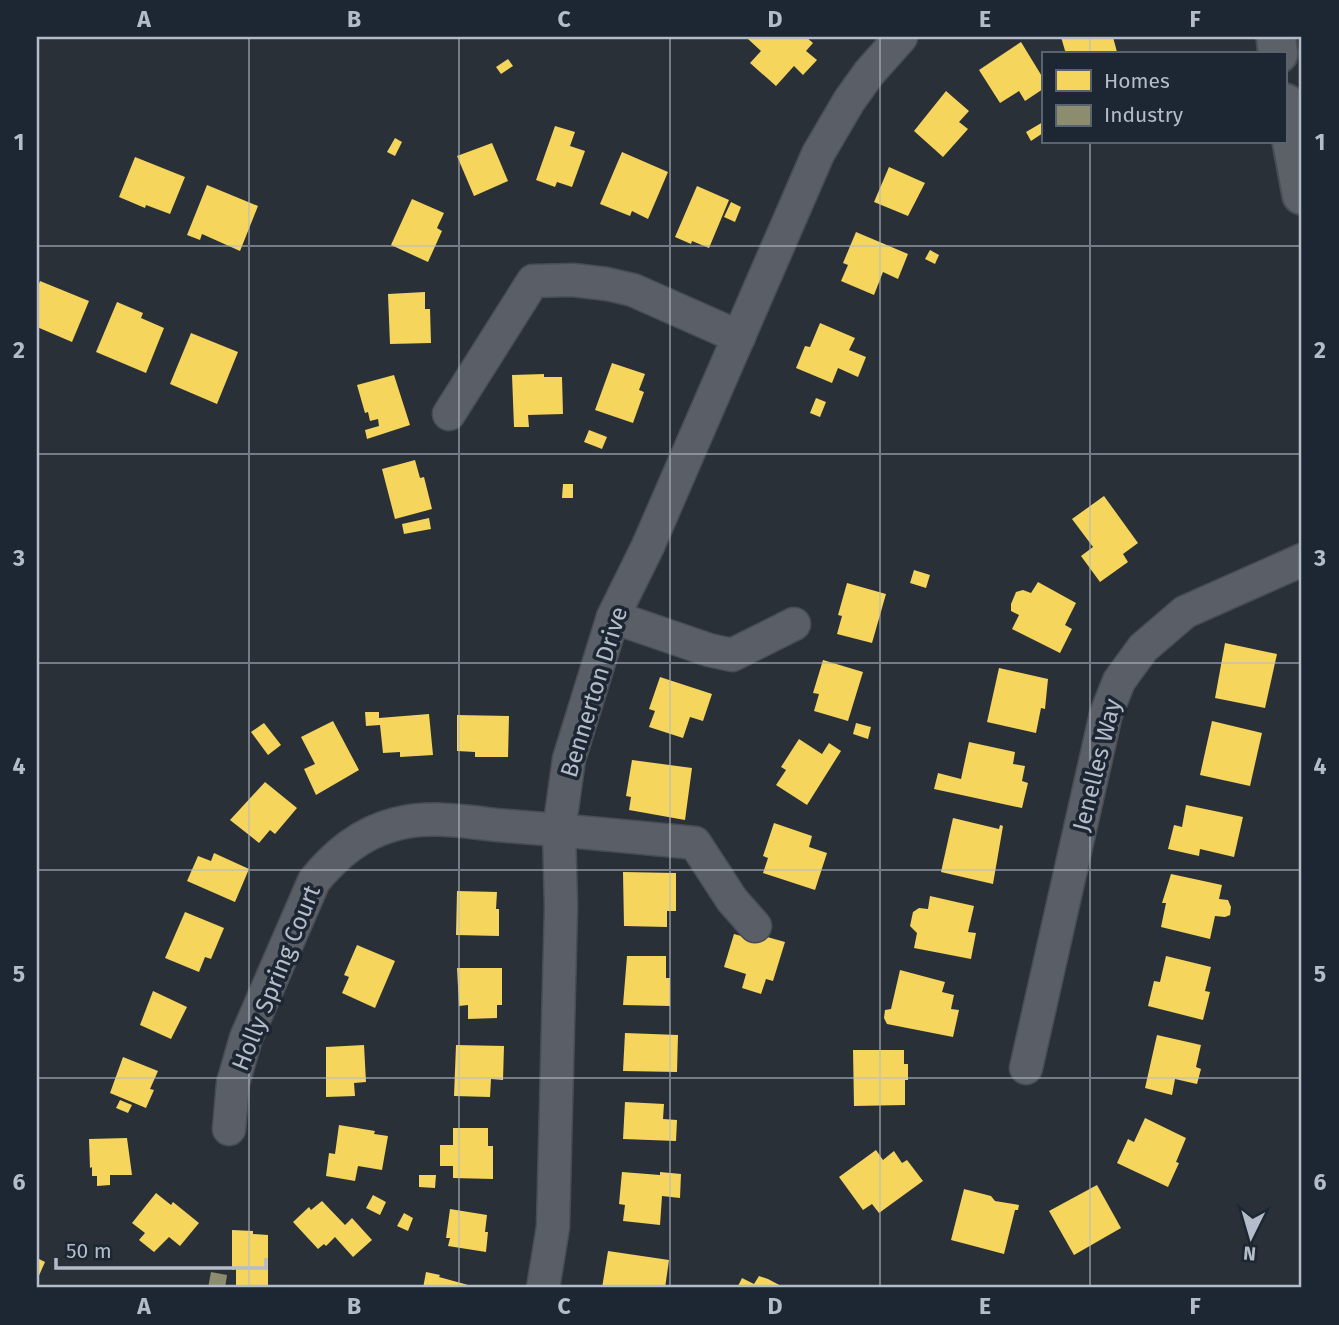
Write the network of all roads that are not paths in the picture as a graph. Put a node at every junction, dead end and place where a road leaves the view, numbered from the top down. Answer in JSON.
{"nodes":[{"id":1,"x":901,"y":37,"type":"edge"},
{"id":2,"x":1286,"y":108,"type":"edge"},
{"id":3,"x":1302,"y":195,"type":"edge"},
{"id":4,"x":739,"y":337,"type":"junction"},
{"id":5,"x":449,"y":414,"type":"dead end"},
{"id":6,"x":1302,"y":560,"type":"edge"},
{"id":7,"x":613,"y":617,"type":"junction"},
{"id":8,"x":794,"y":624,"type":"dead end"},
{"id":9,"x":559,"y":830,"type":"junction"},
{"id":10,"x":755,"y":926,"type":"dead end"},
{"id":11,"x":1026,"y":1068,"type":"dead end"},
{"id":12,"x":229,"y":1129,"type":"dead end"},
{"id":13,"x":543,"y":1288,"type":"edge"}],
"edges":[{"from":1,"to":4,"type":"street","name":"Bennerton Drive"},
{"from":2,"to":3,"type":"main road"},
{"from":4,"to":5,"type":"street"},
{"from":4,"to":7,"type":"street","name":"Bennerton Drive"},
{"from":6,"to":11,"type":"street","name":"Jenelles Way"},
{"from":7,"to":8,"type":"street"},
{"from":7,"to":9,"type":"street","name":"Bennerton Drive"},
{"from":9,"to":10,"type":"street","name":"Holly Spring Court"},
{"from":9,"to":12,"type":"street","name":"Holly Spring Court"},
{"from":9,"to":13,"type":"street","name":"Bennerton Drive"}]}
